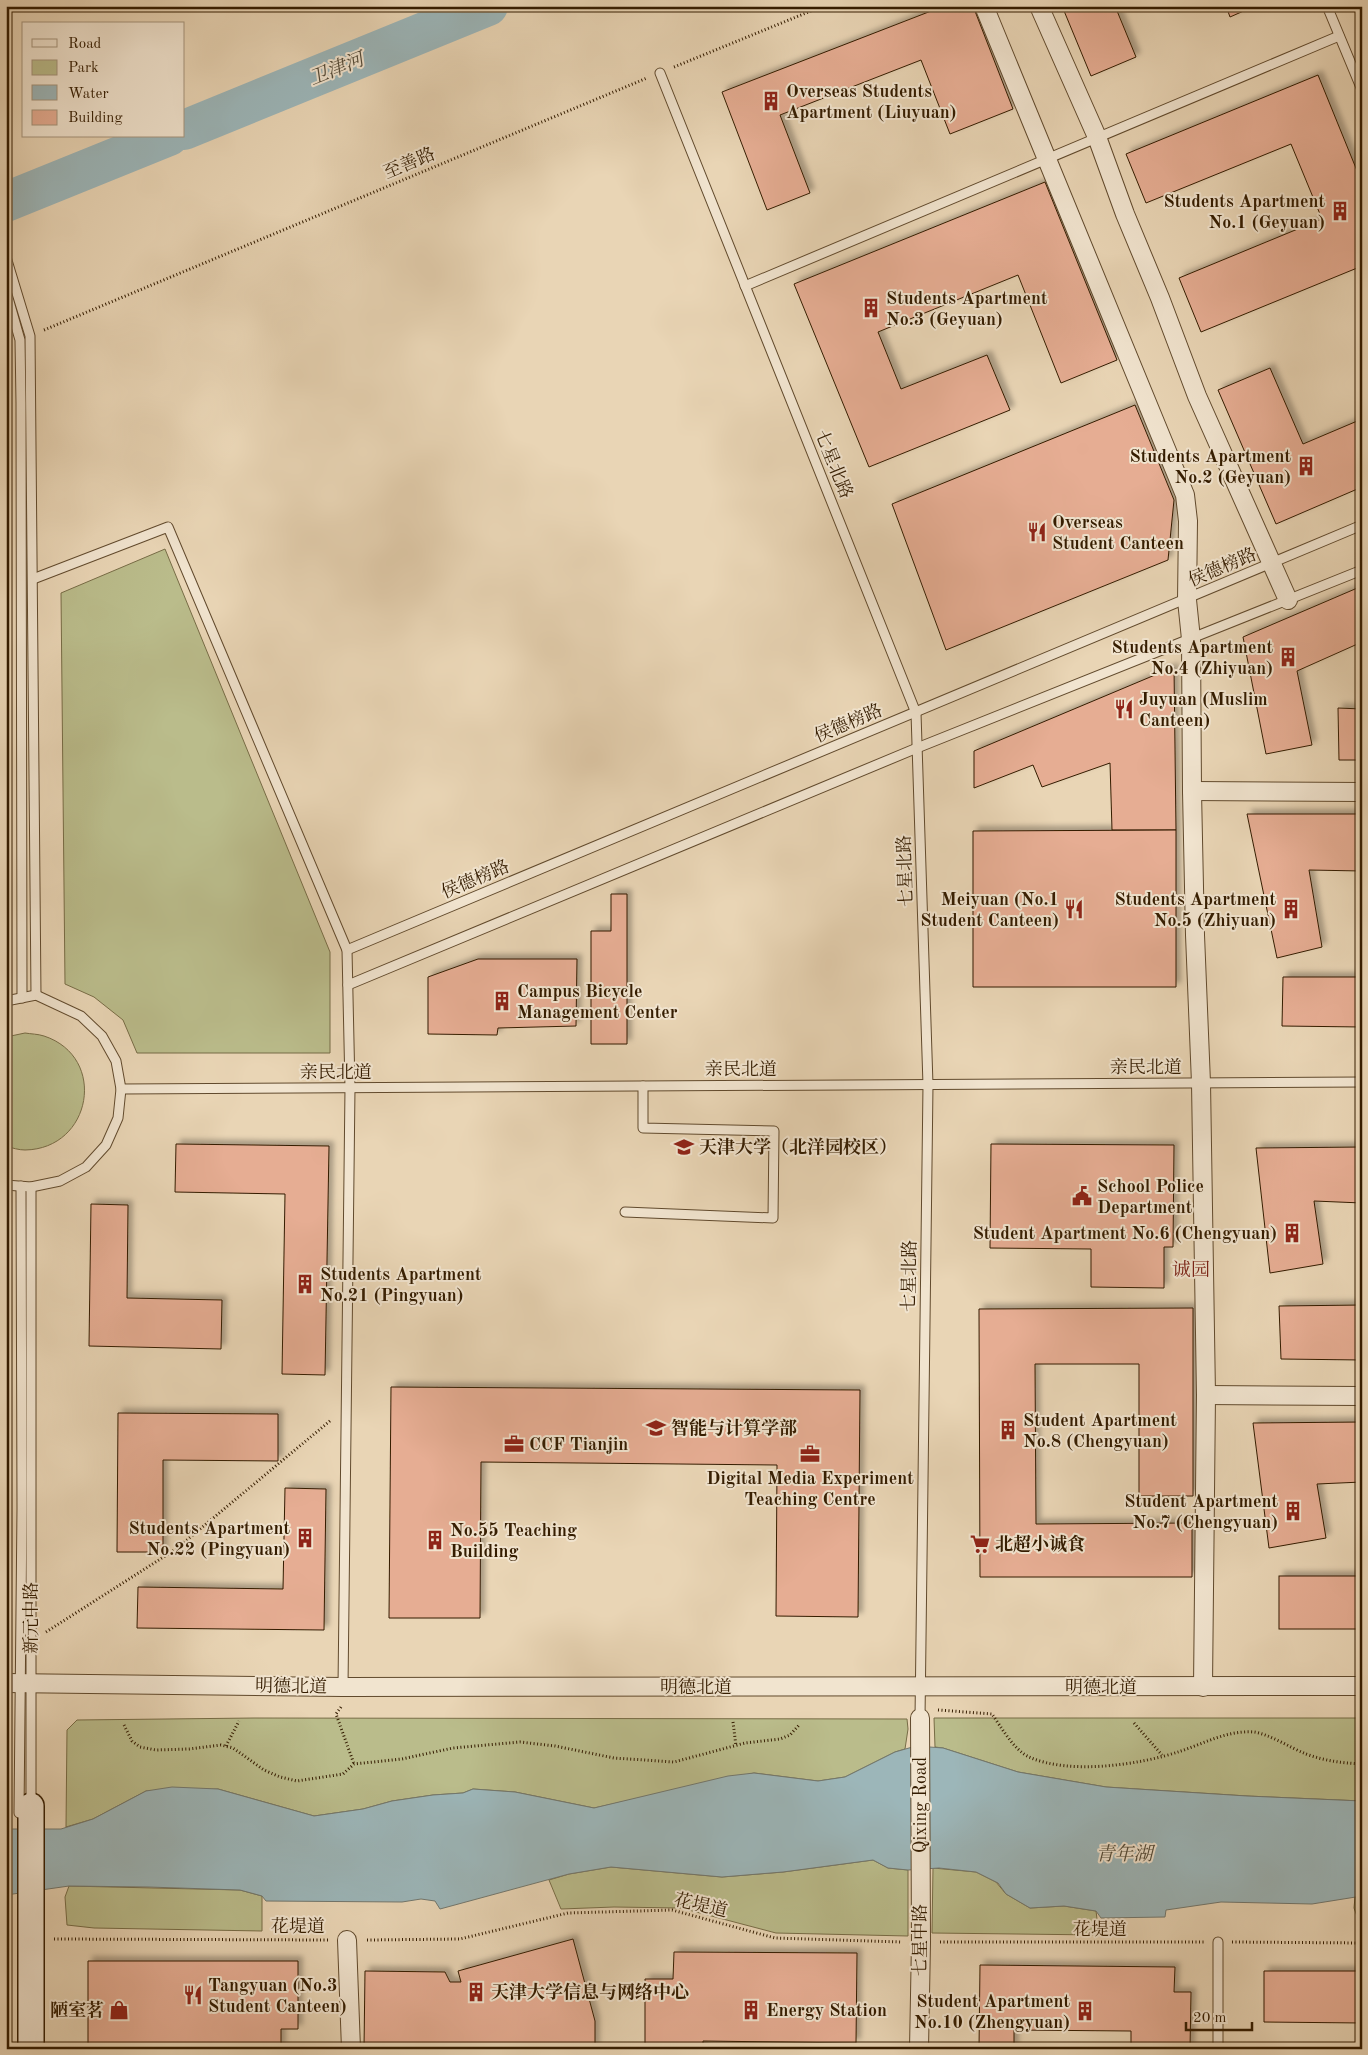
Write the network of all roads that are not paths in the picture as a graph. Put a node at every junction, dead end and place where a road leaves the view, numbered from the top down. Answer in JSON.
{"nodes":[{"id":1,"x":984,"y":6,"type":"edge"},
{"id":2,"x":1040,"y":6,"type":"edge"},
{"id":3,"x":1327,"y":6,"type":"edge"},
{"id":4,"x":1339,"y":36,"type":"junction"},
{"id":5,"x":660,"y":73,"type":"road end"},
{"id":6,"x":1362,"y":90,"type":"edge"},
{"id":7,"x":1097,"y":137,"type":"junction"},
{"id":8,"x":1045,"y":159,"type":"junction"},
{"id":9,"x":7,"y":258,"type":"edge"},
{"id":10,"x":745,"y":286,"type":"junction"},
{"id":11,"x":6,"y":291,"type":"edge"},
{"id":12,"x":1362,"y":525,"type":"edge"},
{"id":13,"x":1272,"y":563,"type":"junction"},
{"id":14,"x":1362,"y":570,"type":"edge"},
{"id":15,"x":33,"y":579,"type":"junction"},
{"id":16,"x":1187,"y":600,"type":"junction"},
{"id":17,"x":1288,"y":600,"type":"junction"},
{"id":18,"x":1191,"y":639,"type":"junction"},
{"id":19,"x":916,"y":713,"type":"junction"},
{"id":20,"x":917,"y":748,"type":"junction"},
{"id":21,"x":1192,"y":792,"type":"junction"},
{"id":22,"x":1362,"y":792,"type":"edge"},
{"id":23,"x":347,"y":950,"type":"junction"},
{"id":24,"x":348,"y":985,"type":"junction"},
{"id":25,"x":36,"y":995,"type":"junction"},
{"id":26,"x":22,"y":998,"type":"junction"},
{"id":27,"x":6,"y":1001,"type":"edge"},
{"id":28,"x":1362,"y":1082,"type":"edge"},
{"id":29,"x":1201,"y":1083,"type":"junction"},
{"id":30,"x":928,"y":1085,"type":"junction"},
{"id":31,"x":643,"y":1086,"type":"junction"},
{"id":32,"x":350,"y":1088,"type":"junction"},
{"id":33,"x":121,"y":1089,"type":"junction"},
{"id":34,"x":6,"y":1185,"type":"edge"},
{"id":35,"x":21,"y":1186,"type":"junction"},
{"id":36,"x":31,"y":1187,"type":"junction"},
{"id":37,"x":625,"y":1212,"type":"dead end"},
{"id":38,"x":1206,"y":1395,"type":"junction"},
{"id":39,"x":1362,"y":1396,"type":"edge"},
{"id":40,"x":19,"y":1683,"type":"edge"},
{"id":41,"x":920,"y":1686,"type":"junction"},
{"id":42,"x":1362,"y":1686,"type":"edge"},
{"id":43,"x":343,"y":1687,"type":"junction"},
{"id":44,"x":1203,"y":1687,"type":"junction"},
{"id":45,"x":920,"y":1712,"type":"joint"},
{"id":46,"x":23,"y":1818,"type":"junction"},
{"id":47,"x":920,"y":1892,"type":"joint"},
{"id":48,"x":347,"y":1940,"type":"road end"},
{"id":49,"x":1218,"y":1942,"type":"road end"},
{"id":50,"x":19,"y":2049,"type":"edge"},
{"id":51,"x":31,"y":2049,"type":"edge"},
{"id":52,"x":351,"y":2049,"type":"edge"},
{"id":53,"x":919,"y":2049,"type":"edge"},
{"id":54,"x":1218,"y":2049,"type":"edge"}],
"edges":[{"from":1,"to":8,"type":"street"},
{"from":2,"to":7,"type":"street"},
{"from":3,"to":4,"type":"lane"},
{"from":4,"to":6,"type":"lane"},
{"from":4,"to":7,"type":"lane"},
{"from":5,"to":10,"type":"lane","name":"七星北路"},
{"from":7,"to":8,"type":"lane"},
{"from":7,"to":13,"type":"street"},
{"from":8,"to":10,"type":"lane"},
{"from":8,"to":16,"type":"street"},
{"from":9,"to":15,"type":"lane"},
{"from":10,"to":19,"type":"lane","name":"七星北路"},
{"from":11,"to":26,"type":"lane"},
{"from":12,"to":13,"type":"lane","name":"侯德榜路"},
{"from":13,"to":16,"type":"lane","name":"侯德榜路"},
{"from":13,"to":17,"type":"street"},
{"from":14,"to":17,"type":"lane"},
{"from":15,"to":23,"type":"lane"},
{"from":15,"to":25,"type":"lane"},
{"from":16,"to":18,"type":"street"},
{"from":16,"to":19,"type":"lane","name":"侯德榜路"},
{"from":17,"to":18,"type":"lane"},
{"from":18,"to":20,"type":"lane"},
{"from":18,"to":21,"type":"street"},
{"from":19,"to":20,"type":"lane","name":"七星北路"},
{"from":19,"to":23,"type":"lane","name":"侯德榜路"},
{"from":20,"to":24,"type":"lane"},
{"from":20,"to":30,"type":"lane","name":"七星北路"},
{"from":21,"to":22,"type":"street"},
{"from":21,"to":29,"type":"street"},
{"from":23,"to":24,"type":"lane"},
{"from":24,"to":32,"type":"lane"},
{"from":25,"to":26,"type":"lane"},
{"from":25,"to":33,"type":"lane"},
{"from":26,"to":27,"type":"lane"},
{"from":28,"to":29,"type":"lane","name":"亲民北道"},
{"from":29,"to":30,"type":"lane","name":"亲民北道"},
{"from":29,"to":38,"type":"street"},
{"from":30,"to":31,"type":"lane","name":"亲民北道"},
{"from":30,"to":41,"type":"lane","name":"七星北路"},
{"from":31,"to":32,"type":"lane","name":"亲民北道"},
{"from":31,"to":37,"type":"lane"},
{"from":32,"to":33,"type":"lane","name":"亲民北道"},
{"from":32,"to":43,"type":"lane"},
{"from":33,"to":36,"type":"lane"},
{"from":34,"to":35,"type":"lane"},
{"from":35,"to":36,"type":"lane"},
{"from":35,"to":40,"type":"lane","name":"新元中路"},
{"from":36,"to":40,"type":"lane","name":"新元中路"},
{"from":38,"to":39,"type":"street"},
{"from":38,"to":44,"type":"street"},
{"from":40,"to":43,"type":"street","name":"明德北道"},
{"from":40,"to":46,"type":"lane","name":"新元中路"},
{"from":40,"to":46,"type":"lane","name":"新元中路"},
{"from":41,"to":43,"type":"street","name":"明德北道"},
{"from":41,"to":44,"type":"street","name":"明德北道"},
{"from":41,"to":45,"type":"lane","name":"七星北路"},
{"from":42,"to":44,"type":"street","name":"明德北道"},
{"from":45,"to":47,"type":"street","name":"Qixing Road"},
{"from":46,"to":50,"type":"street"},
{"from":46,"to":51,"type":"street","name":"新元中路"},
{"from":47,"to":53,"type":"street","name":"七星中路"},
{"from":48,"to":52,"type":"street"},
{"from":49,"to":54,"type":"lane"}]}
